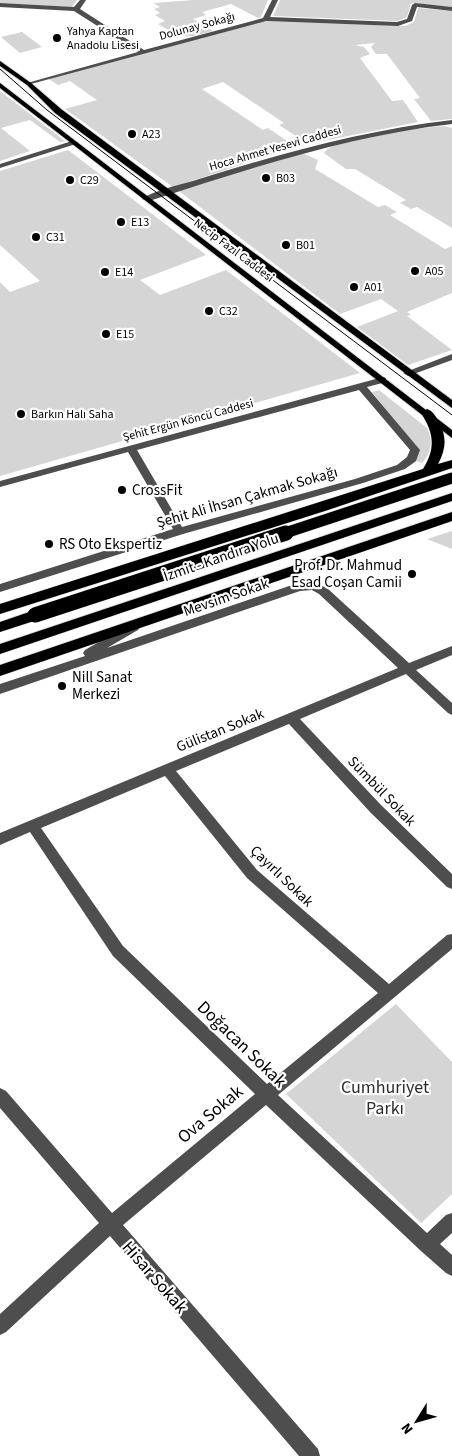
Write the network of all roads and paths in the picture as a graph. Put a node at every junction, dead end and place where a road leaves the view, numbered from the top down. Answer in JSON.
{"nodes":[{"id":1,"x":83,"y":0,"type":"edge"},
{"id":2,"x":275,"y":0,"type":"edge"},
{"id":3,"x":0,"y":5,"type":"edge"},
{"id":4,"x":76,"y":9,"type":"junction"},
{"id":5,"x":452,"y":9,"type":"edge"},
{"id":6,"x":266,"y":19,"type":"junction"},
{"id":7,"x":142,"y":52,"type":"junction"},
{"id":8,"x":0,"y":63,"type":"edge"},
{"id":9,"x":29,"y":84,"type":"junction"},
{"id":10,"x":0,"y":85,"type":"edge"},
{"id":11,"x":452,"y":122,"type":"edge"},
{"id":12,"x":75,"y":142,"type":"junction"},
{"id":13,"x":0,"y":166,"type":"edge"},
{"id":14,"x":166,"y":192,"type":"junction"},
{"id":15,"x":146,"y":199,"type":"junction"},
{"id":16,"x":452,"y":357,"type":"edge"},
{"id":17,"x":408,"y":373,"type":"junction"},
{"id":18,"x":383,"y":380,"type":"junction"},
{"id":19,"x":361,"y":386,"type":"junction"},
{"id":20,"x":452,"y":405,"type":"edge"},
{"id":21,"x":426,"y":413,"type":"junction"},
{"id":22,"x":452,"y":435,"type":"edge"},
{"id":23,"x":131,"y":449,"type":"junction"},
{"id":24,"x":452,"y":464,"type":"edge"},
{"id":25,"x":416,"y":477,"type":"junction"},
{"id":26,"x":452,"y":478,"type":"edge"},
{"id":27,"x":359,"y":481,"type":"junction"},
{"id":28,"x":0,"y":484,"type":"edge"},
{"id":29,"x":452,"y":486,"type":"edge"},
{"id":30,"x":452,"y":497,"type":"edge"},
{"id":31,"x":452,"y":516,"type":"edge"},
{"id":32,"x":180,"y":531,"type":"junction"},
{"id":33,"x":0,"y":588,"type":"edge"},
{"id":34,"x":0,"y":609,"type":"edge"},
{"id":35,"x":140,"y":623,"type":"junction"},
{"id":36,"x":0,"y":627,"type":"edge"},
{"id":37,"x":0,"y":649,"type":"edge"},
{"id":38,"x":452,"y":650,"type":"edge"},
{"id":39,"x":67,"y":666,"type":"junction"},
{"id":40,"x":409,"y":670,"type":"junction"},
{"id":41,"x":0,"y":671,"type":"edge"},
{"id":42,"x":0,"y":689,"type":"edge"},
{"id":43,"x":452,"y":710,"type":"edge"},
{"id":44,"x":291,"y":718,"type":"junction"},
{"id":45,"x":168,"y":768,"type":"junction"},
{"id":46,"x":32,"y":825,"type":"junction"},
{"id":47,"x":0,"y":839,"type":"edge"},
{"id":48,"x":452,"y":883,"type":"edge"},
{"id":49,"x":452,"y":940,"type":"edge"},
{"id":50,"x":389,"y":993,"type":"junction"},
{"id":51,"x":266,"y":1093,"type":"junction"},
{"id":52,"x":0,"y":1096,"type":"edge"},
{"id":53,"x":452,"y":1221,"type":"edge"},
{"id":54,"x":110,"y":1225,"type":"junction"},
{"id":55,"x":427,"y":1246,"type":"junction"},
{"id":56,"x":452,"y":1267,"type":"edge"},
{"id":57,"x":0,"y":1326,"type":"edge"},
{"id":58,"x":311,"y":1456,"type":"edge"}],
"edges":[{"from":1,"to":4,"type":"street"},
{"from":2,"to":6,"type":"street"},
{"from":3,"to":4,"type":"street"},
{"from":4,"to":7,"type":"street"},
{"from":5,"to":6,"type":"street","name":"Dolunay Sokağı"},
{"from":6,"to":7,"type":"street","name":"Dolunay Sokağı"},
{"from":7,"to":9,"type":"street","name":"Dolunay Sokağı"},
{"from":8,"to":9,"type":"main road","name":"Necip Fazıl Caddesi"},
{"from":9,"to":14,"type":"main road","name":"Necip Fazıl Caddesi"},
{"from":10,"to":12,"type":"main road","name":"Necip Fazıl Caddesi"},
{"from":11,"to":14,"type":"street","name":"Hoca Ahmet Yesevi Caddesi"},
{"from":12,"to":13,"type":"street"},
{"from":12,"to":15,"type":"main road","name":"Necip Fazıl Caddesi"},
{"from":14,"to":15,"type":"street","name":"Hoca Ahmet Yesevi Caddesi"},
{"from":14,"to":17,"type":"main road","name":"Necip Fazıl Caddesi"},
{"from":15,"to":18,"type":"main road","name":"Necip Fazıl Caddesi"},
{"from":16,"to":17,"type":"street"},
{"from":17,"to":20,"type":"main road","name":"Necip Fazıl Caddesi"},
{"from":18,"to":19,"type":"street","name":"Şehit Ergün Köncü Caddesi"},
{"from":18,"to":21,"type":"main road","name":"Necip Fazıl Caddesi"},
{"from":19,"to":23,"type":"street","name":"Şehit Ergün Köncü Caddesi"},
{"from":19,"to":27,"type":"street","name":"Şehit Ali İhsan Çakmak Sokağı"},
{"from":21,"to":22,"type":"main road","name":"Necip Fazıl Caddesi"},
{"from":21,"to":25,"type":"highway"},
{"from":23,"to":28,"type":"street","name":"Şehit Ergün Köncü Caddesi"},
{"from":23,"to":32,"type":"street"},
{"from":24,"to":25,"type":"highway"},
{"from":25,"to":27,"type":"street"},
{"from":25,"to":29,"type":"highway"},
{"from":25,"to":34,"type":"highway"},
{"from":26,"to":36,"type":"highway","name":"İzmit - Kandıra Yolu","bridge":true},
{"from":27,"to":32,"type":"street","name":"Şehit Ali İhsan Çakmak Sokağı"},
{"from":30,"to":37,"type":"highway","name":"İzmit - Kandıra Yolu"},
{"from":31,"to":35,"type":"highway"},
{"from":32,"to":33,"type":"street","name":"Şehit Ali İhsan Çakmak Sokağı"},
{"from":35,"to":39,"type":"street"},
{"from":35,"to":41,"type":"highway"},
{"from":38,"to":40,"type":"street","name":"Gülistan Sokak"},
{"from":39,"to":40,"type":"street","name":"Mevsim Sokak"},
{"from":39,"to":42,"type":"street","name":"Mevsim Sokak"},
{"from":40,"to":43,"type":"street","name":"Mevsim Sokak"},
{"from":40,"to":44,"type":"street","name":"Gülistan Sokak"},
{"from":44,"to":45,"type":"street","name":"Gülistan Sokak"},
{"from":44,"to":48,"type":"street","name":"Sümbül Sokak"},
{"from":45,"to":46,"type":"street","name":"Gülistan Sokak"},
{"from":45,"to":50,"type":"street","name":"Çayırlı Sokak"},
{"from":46,"to":47,"type":"street","name":"Gülistan Sokak"},
{"from":46,"to":51,"type":"street","name":"Doğacan Sokak"},
{"from":49,"to":50,"type":"street","name":"Ova Sokak"},
{"from":50,"to":51,"type":"street","name":"Ova Sokak"},
{"from":51,"to":54,"type":"street","name":"Ova Sokak"},
{"from":51,"to":55,"type":"street","name":"Doğacan Sokak"},
{"from":52,"to":54,"type":"street","name":"Hisar Sokak"},
{"from":53,"to":55,"type":"street"},
{"from":54,"to":57,"type":"street","name":"Ova Sokak"},
{"from":54,"to":58,"type":"street","name":"Hisar Sokak"},
{"from":55,"to":56,"type":"street","name":"Doğacan Sokak"}]}
